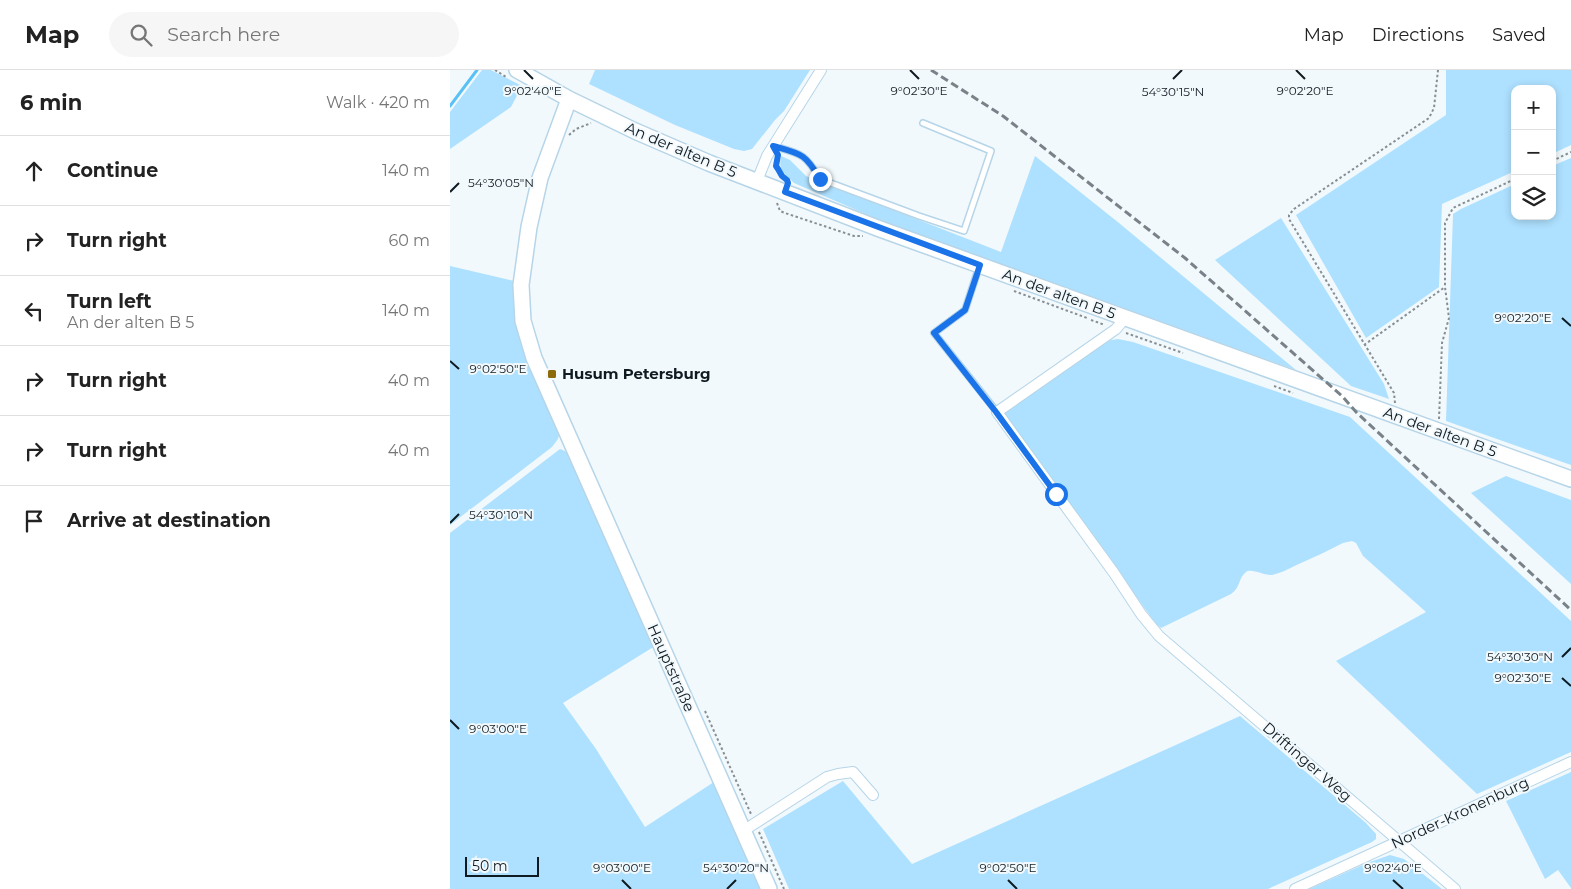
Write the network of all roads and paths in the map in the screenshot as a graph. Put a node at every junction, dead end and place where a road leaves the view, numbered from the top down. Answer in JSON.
{"nodes":[{"id":1,"x":517,"y":70,"type":"edge"},
{"id":2,"x":821,"y":70,"type":"edge"},
{"id":3,"x":1438,"y":70,"type":"edge"},
{"id":4,"x":569,"y":99,"type":"junction"},
{"id":5,"x":593,"y":123,"type":"dead end"},
{"id":6,"x":923,"y":123,"type":"dead end"},
{"id":7,"x":566,"y":139,"type":"dead end"},
{"id":8,"x":773,"y":146,"type":"junction"},
{"id":9,"x":1571,"y":152,"type":"edge"},
{"id":10,"x":1556,"y":159,"type":"edge"},
{"id":11,"x":757,"y":181,"type":"junction"},
{"id":12,"x":1511,"y":181,"type":"edge"},
{"id":13,"x":781,"y":198,"type":"junction"},
{"id":14,"x":980,"y":265,"type":"junction"},
{"id":15,"x":1445,"y":287,"type":"junction"},
{"id":16,"x":1125,"y":318,"type":"junction"},
{"id":17,"x":1364,"y":345,"type":"junction"},
{"id":18,"x":996,"y":412,"type":"junction"},
{"id":19,"x":1394,"y":415,"type":"junction"},
{"id":20,"x":1438,"y":431,"type":"junction"},
{"id":21,"x":1571,"y":479,"type":"edge"},
{"id":22,"x":702,"y":705,"type":"dead end"},
{"id":23,"x":1571,"y":762,"type":"edge"},
{"id":24,"x":873,"y":795,"type":"dead end"},
{"id":25,"x":749,"y":827,"type":"junction"},
{"id":26,"x":1400,"y":842,"type":"junction"},
{"id":27,"x":769,"y":889,"type":"edge"},
{"id":28,"x":784,"y":889,"type":"edge"},
{"id":29,"x":1295,"y":889,"type":"edge"},
{"id":30,"x":1455,"y":889,"type":"edge"}],
"edges":[{"from":1,"to":4,"type":"main road","name":"An der alten B 5"},
{"from":2,"to":8,"type":"street"},
{"from":3,"to":17,"type":"path"},
{"from":4,"to":11,"type":"main road","name":"An der alten B 5"},
{"from":4,"to":25,"type":"main road","name":"Hauptstraße"},
{"from":5,"to":7,"type":"path"},
{"from":6,"to":8,"type":"lane"},
{"from":8,"to":11,"type":"street"},
{"from":8,"to":13,"type":"path"},
{"from":9,"to":10,"type":"path"},
{"from":11,"to":13,"type":"main road","name":"An der alten B 5"},
{"from":12,"to":15,"type":"path"},
{"from":13,"to":14,"type":"main road","name":"An der alten B 5"},
{"from":14,"to":16,"type":"main road","name":"An der alten B 5"},
{"from":14,"to":18,"type":"lane"},
{"from":15,"to":17,"type":"path"},
{"from":15,"to":20,"type":"path"},
{"from":16,"to":18,"type":"street"},
{"from":16,"to":19,"type":"main road","name":"An der alten B 5"},
{"from":17,"to":19,"type":"path"},
{"from":18,"to":26,"type":"street","name":"Driftinger Weg"},
{"from":19,"to":20,"type":"main road","name":"An der alten B 5"},
{"from":20,"to":21,"type":"main road","name":"An der alten B 5"},
{"from":22,"to":25,"type":"path"},
{"from":23,"to":26,"type":"street","name":"Norder-Kronenburg"},
{"from":24,"to":25,"type":"street"},
{"from":25,"to":27,"type":"main road","name":"Hauptstraße"},
{"from":25,"to":28,"type":"path"},
{"from":26,"to":29,"type":"street","name":"Norder-Kronenburg"},
{"from":26,"to":30,"type":"street","name":"Driftinger Weg"}]}
